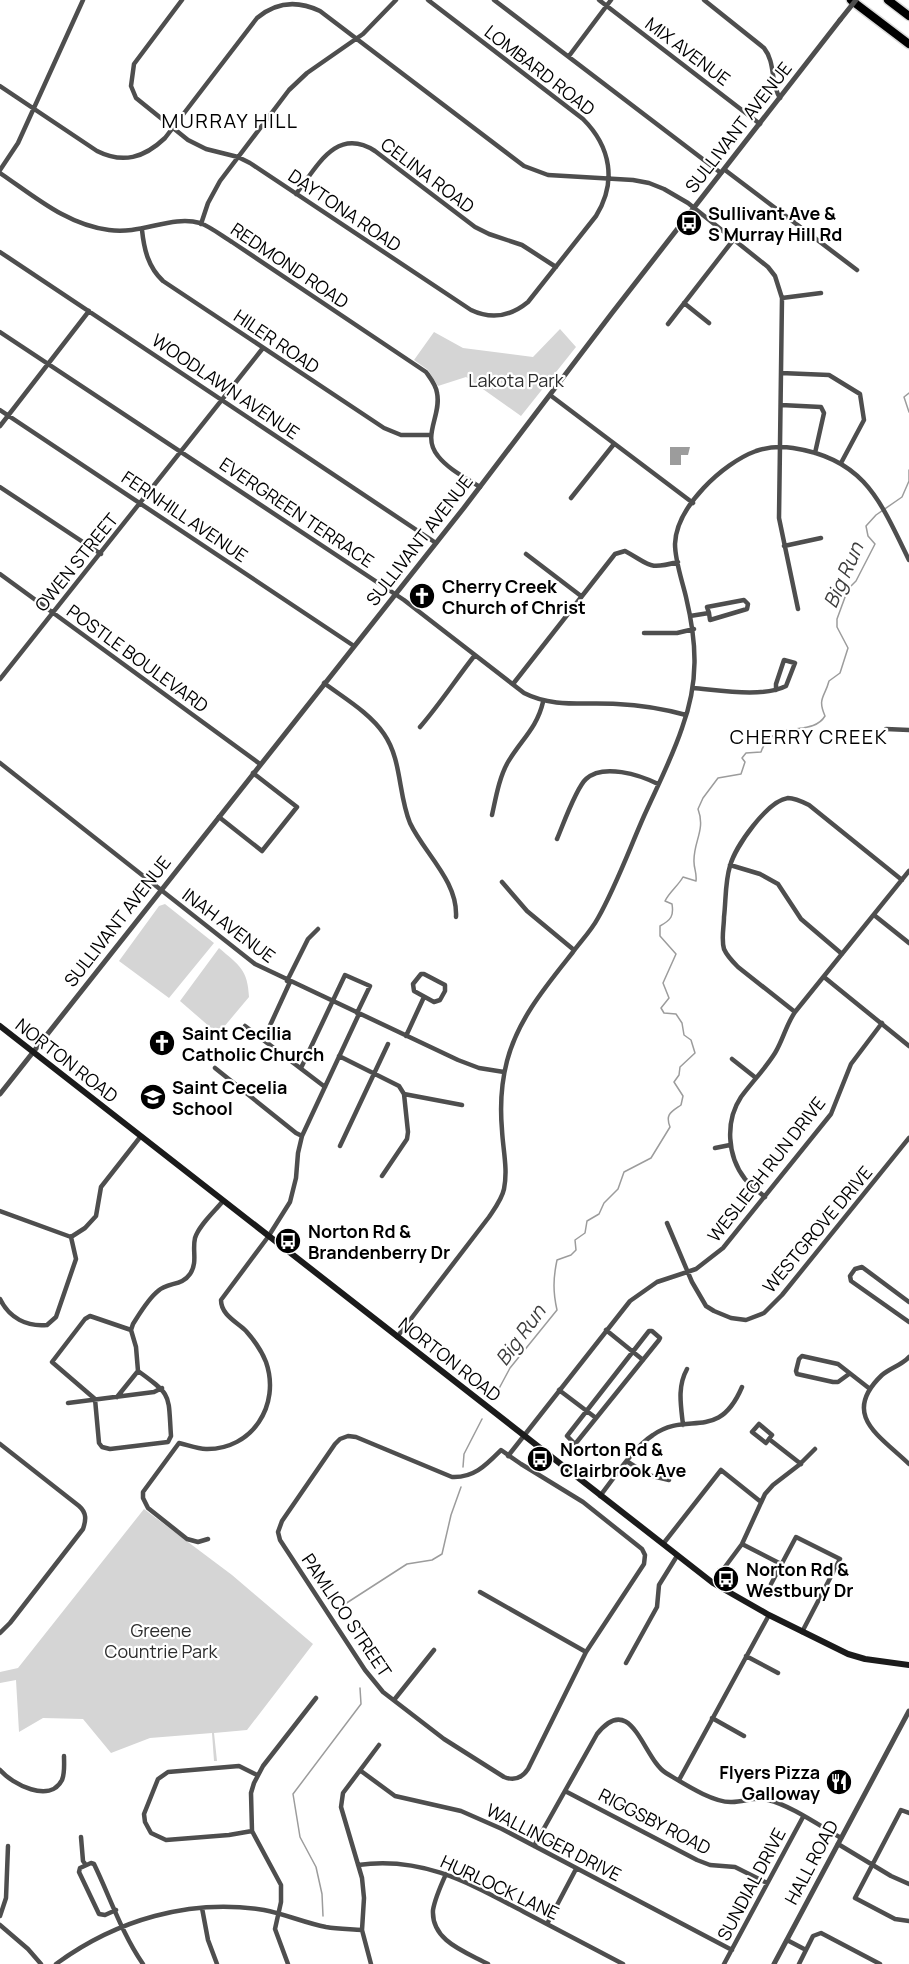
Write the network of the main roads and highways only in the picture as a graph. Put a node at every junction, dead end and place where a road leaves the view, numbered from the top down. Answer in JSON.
{"nodes":[{"id":1,"x":853,"y":0,"type":"edge"},
{"id":2,"x":888,"y":0,"type":"edge"},
{"id":3,"x":909,"y":16,"type":"edge"},
{"id":4,"x":909,"y":44,"type":"edge"},
{"id":5,"x":0,"y":1026,"type":"edge"},
{"id":6,"x":909,"y":1665,"type":"edge"}],
"edges":[{"from":1,"to":4,"type":"highway"},
{"from":2,"to":3,"type":"highway"},
{"from":5,"to":6,"type":"main road","name":"NORTON ROAD"}]}
